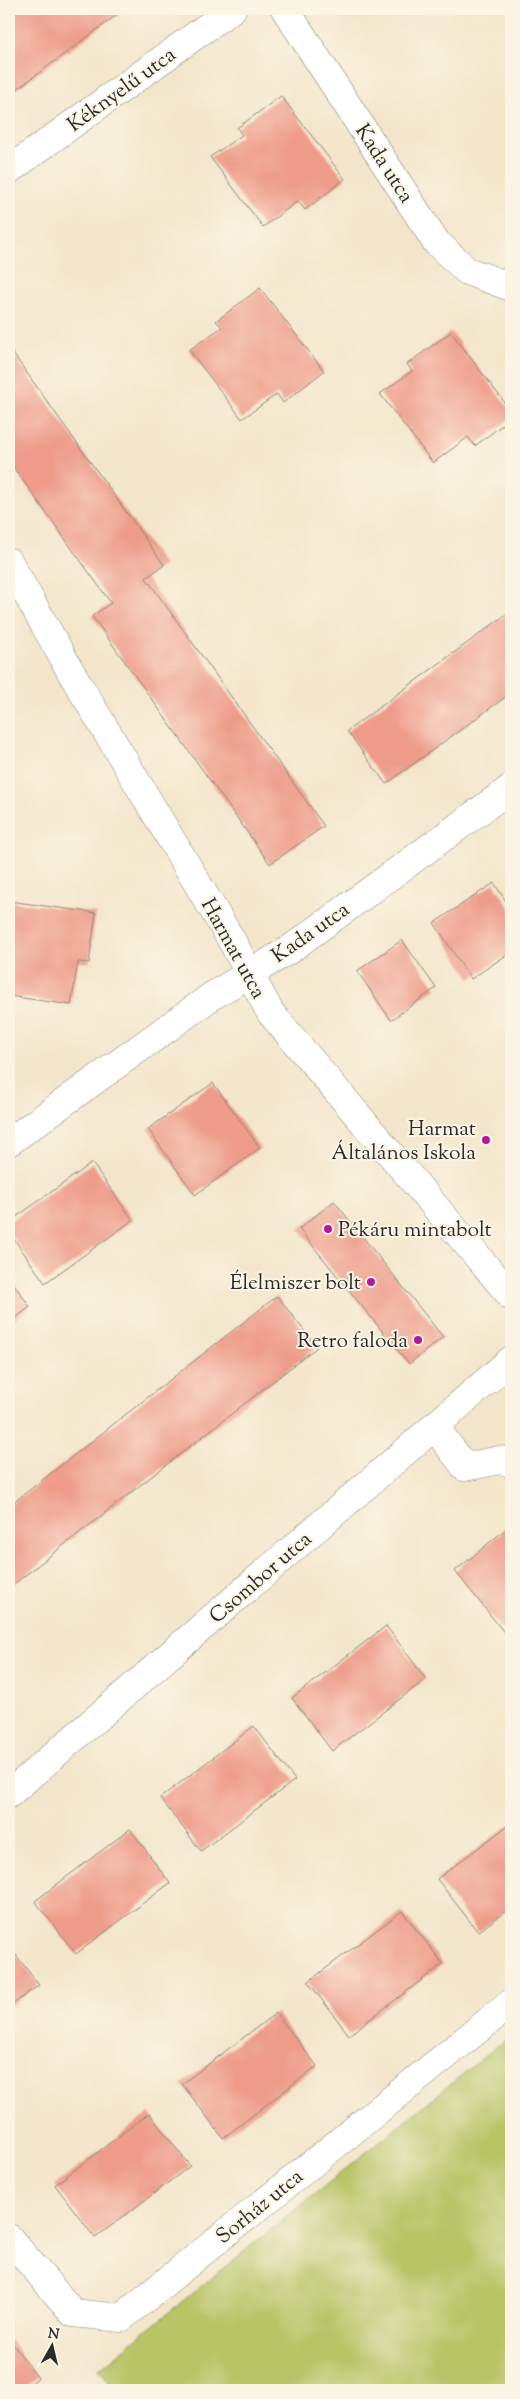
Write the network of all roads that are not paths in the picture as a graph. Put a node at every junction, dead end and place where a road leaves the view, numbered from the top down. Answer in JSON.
{"nodes":[{"id":1,"x":232,"y":9,"type":"edge"},
{"id":2,"x":284,"y":9,"type":"edge"},
{"id":3,"x":9,"y":170,"type":"edge"},
{"id":4,"x":511,"y":286,"type":"edge"},
{"id":5,"x":9,"y":562,"type":"edge"},
{"id":6,"x":511,"y":788,"type":"edge"},
{"id":7,"x":248,"y":973,"type":"junction"},
{"id":8,"x":9,"y":1142,"type":"edge"},
{"id":9,"x":511,"y":1296,"type":"edge"},
{"id":10,"x":511,"y":1360,"type":"edge"},
{"id":11,"x":434,"y":1426,"type":"junction"},
{"id":12,"x":511,"y":1462,"type":"edge"},
{"id":13,"x":9,"y":1794,"type":"edge"},
{"id":14,"x":511,"y":2003,"type":"edge"},
{"id":15,"x":9,"y":2238,"type":"edge"}],
"edges":[{"from":1,"to":3,"type":"street","name":"Kéknyelű utca"},
{"from":2,"to":4,"type":"street","name":"Kada utca"},
{"from":5,"to":7,"type":"street","name":"Harmat utca"},
{"from":6,"to":7,"type":"street","name":"Kada utca"},
{"from":7,"to":8,"type":"street","name":"Kada utca"},
{"from":7,"to":9,"type":"street","name":"Harmat utca"},
{"from":10,"to":11,"type":"street","name":"Csombor utca"},
{"from":11,"to":12,"type":"street"},
{"from":11,"to":13,"type":"street","name":"Csombor utca"},
{"from":14,"to":15,"type":"street","name":"Sorház utca"}]}
